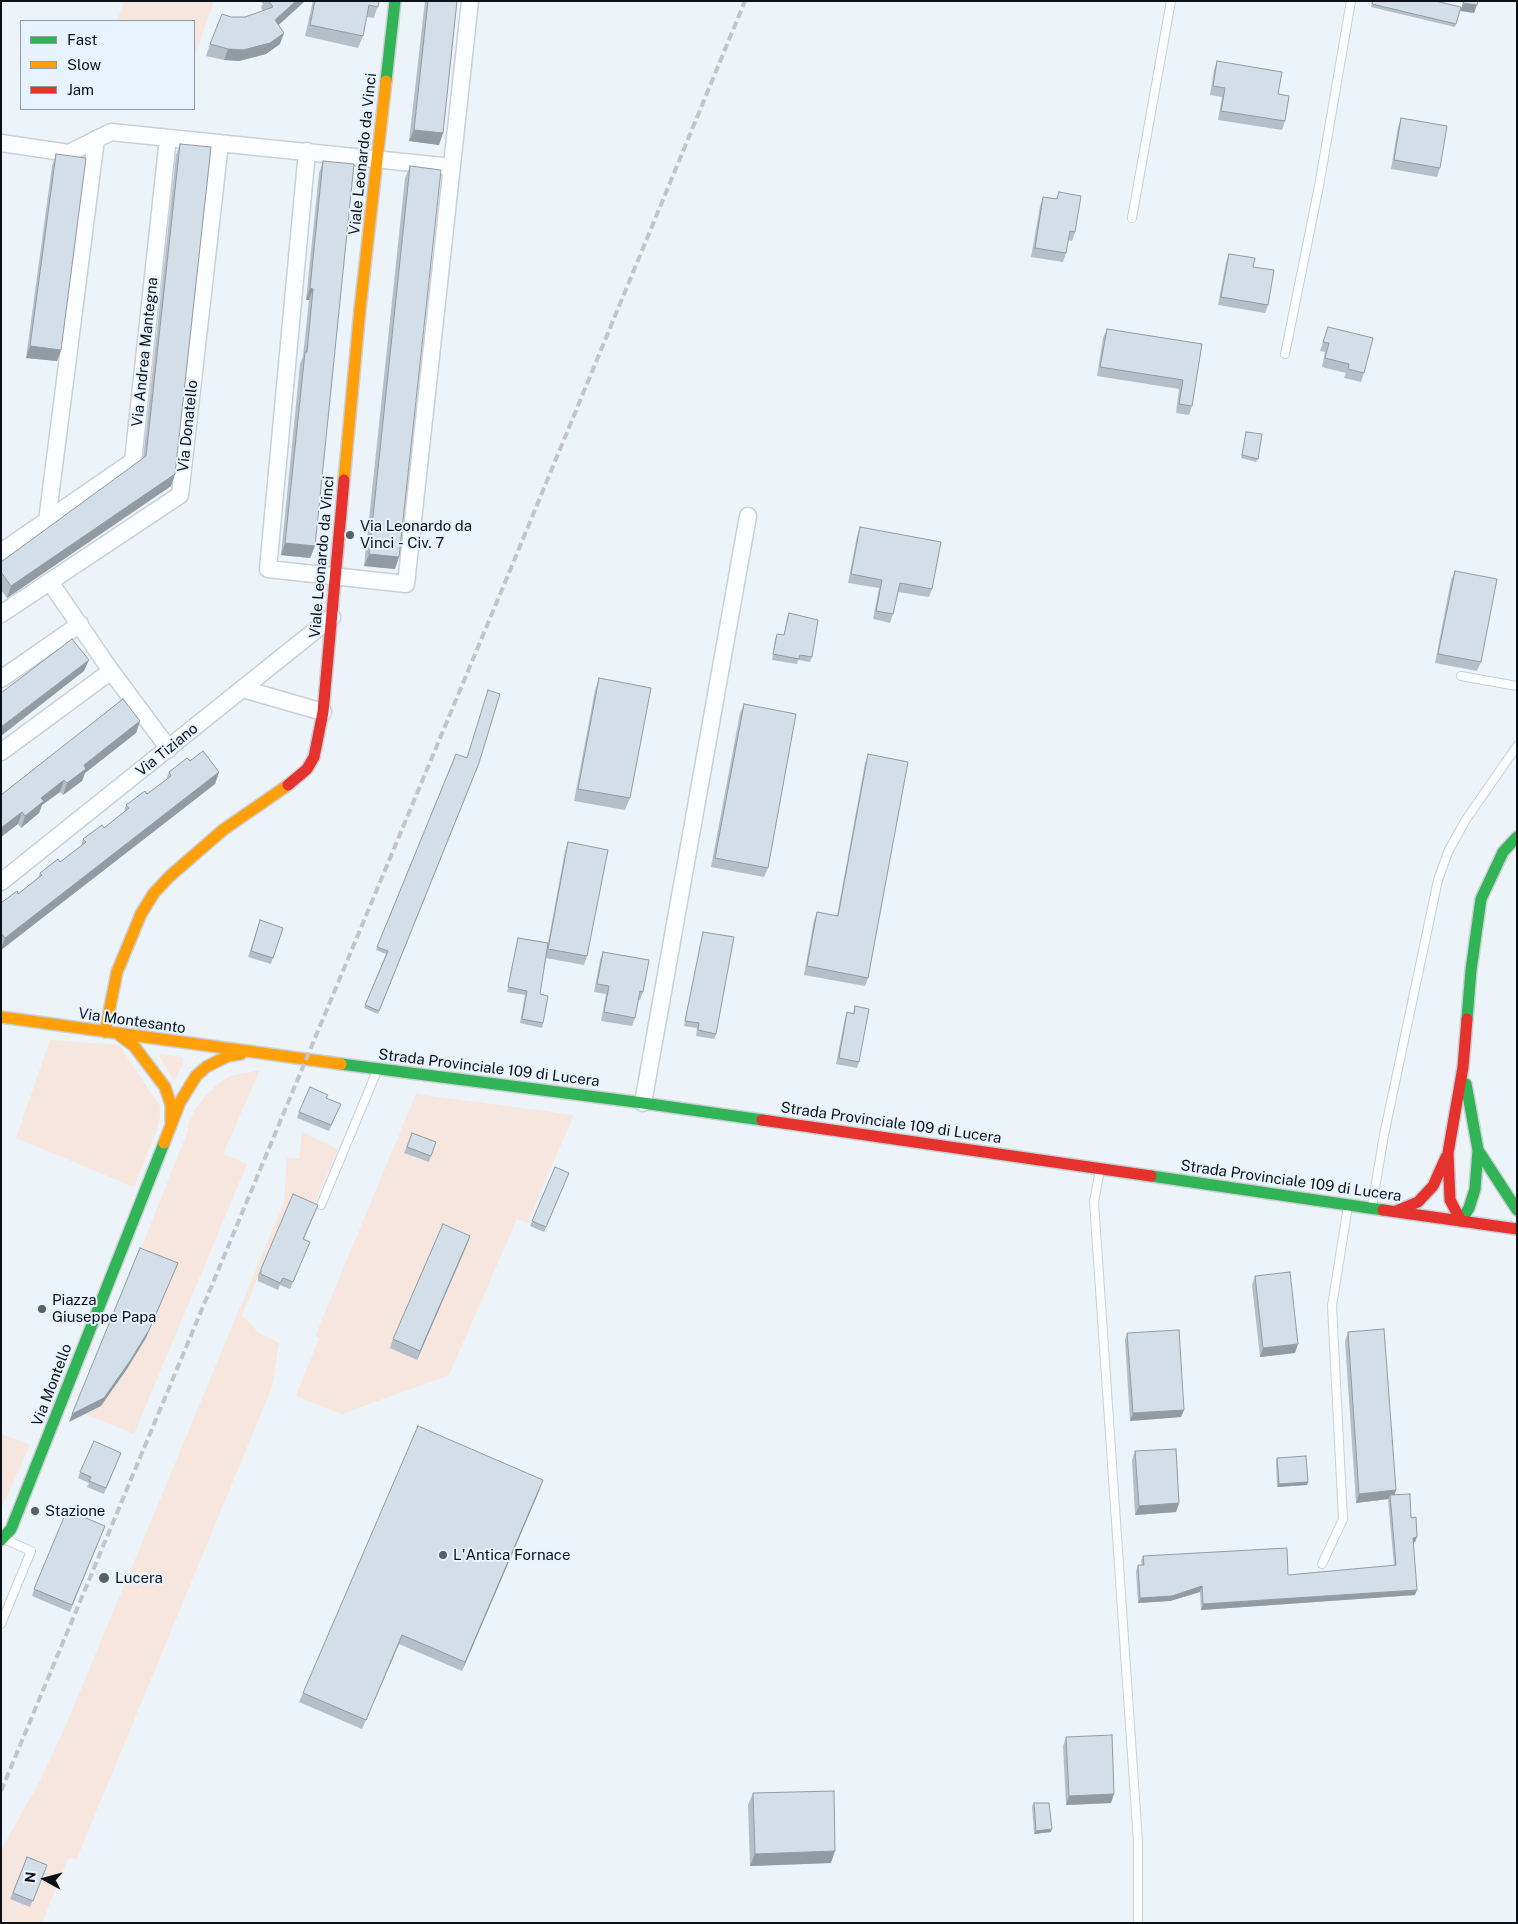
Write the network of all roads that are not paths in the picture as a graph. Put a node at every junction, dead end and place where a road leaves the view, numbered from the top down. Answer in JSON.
{"nodes":[{"id":1,"x":395,"y":1,"type":"edge"},
{"id":2,"x":470,"y":1,"type":"edge"},
{"id":3,"x":1171,"y":1,"type":"edge"},
{"id":4,"x":1351,"y":1,"type":"edge"},
{"id":5,"x":168,"y":138,"type":"junction"},
{"id":6,"x":96,"y":139,"type":"junction"},
{"id":7,"x":1,"y":143,"type":"edge"},
{"id":8,"x":220,"y":143,"type":"junction"},
{"id":9,"x":306,"y":151,"type":"junction"},
{"id":10,"x":378,"y":160,"type":"junction"},
{"id":11,"x":452,"y":167,"type":"junction"},
{"id":12,"x":1132,"y":218,"type":"dead end"},
{"id":13,"x":1285,"y":354,"type":"dead end"},
{"id":14,"x":748,"y":516,"type":"dead end"},
{"id":15,"x":47,"y":521,"type":"junction"},
{"id":16,"x":1,"y":552,"type":"edge"},
{"id":17,"x":336,"y":577,"type":"junction"},
{"id":18,"x":50,"y":582,"type":"junction"},
{"id":19,"x":1,"y":614,"type":"edge"},
{"id":20,"x":332,"y":617,"type":"junction"},
{"id":21,"x":80,"y":624,"type":"junction"},
{"id":22,"x":111,"y":671,"type":"junction"},
{"id":23,"x":1461,"y":676,"type":"dead end"},
{"id":24,"x":1,"y":680,"type":"edge"},
{"id":25,"x":1517,"y":686,"type":"edge"},
{"id":26,"x":243,"y":690,"type":"junction"},
{"id":27,"x":323,"y":712,"type":"junction"},
{"id":28,"x":1517,"y":746,"type":"edge"},
{"id":29,"x":169,"y":749,"type":"junction"},
{"id":30,"x":1,"y":752,"type":"edge"},
{"id":31,"x":1517,"y":837,"type":"edge"},
{"id":32,"x":1,"y":882,"type":"edge"},
{"id":33,"x":1,"y":1017,"type":"edge"},
{"id":34,"x":111,"y":1033,"type":"junction"},
{"id":35,"x":259,"y":1054,"type":"junction"},
{"id":36,"x":1463,"y":1066,"type":"junction"},
{"id":37,"x":378,"y":1069,"type":"junction"},
{"id":38,"x":643,"y":1103,"type":"junction"},
{"id":39,"x":171,"y":1127,"type":"junction"},
{"id":40,"x":1478,"y":1150,"type":"junction"},
{"id":41,"x":1448,"y":1153,"type":"junction"},
{"id":42,"x":1100,"y":1168,"type":"junction"},
{"id":43,"x":1348,"y":1204,"type":"junction"},
{"id":44,"x":321,"y":1205,"type":"dead end"},
{"id":45,"x":1372,"y":1208,"type":"junction"},
{"id":46,"x":1517,"y":1210,"type":"edge"},
{"id":47,"x":1396,"y":1212,"type":"junction"},
{"id":48,"x":1461,"y":1221,"type":"junction"},
{"id":49,"x":1517,"y":1229,"type":"edge"},
{"id":50,"x":2,"y":1539,"type":"edge"},
{"id":51,"x":1322,"y":1564,"type":"dead end"},
{"id":52,"x":1,"y":1624,"type":"edge"},
{"id":53,"x":1138,"y":1923,"type":"edge"}],
"edges":[{"from":1,"to":10,"type":"main road","name":"Viale Leonardo da Vinci"},
{"from":2,"to":11,"type":"street"},
{"from":3,"to":12,"type":"lane"},
{"from":4,"to":13,"type":"lane"},
{"from":5,"to":6,"type":"street"},
{"from":5,"to":8,"type":"street"},
{"from":5,"to":15,"type":"street","name":"Via Andrea Mantegna"},
{"from":6,"to":7,"type":"street"},
{"from":6,"to":15,"type":"street"},
{"from":8,"to":9,"type":"street"},
{"from":8,"to":18,"type":"street","name":"Via Donatello"},
{"from":9,"to":10,"type":"street"},
{"from":9,"to":17,"type":"street"},
{"from":10,"to":11,"type":"street"},
{"from":10,"to":17,"type":"main road","name":"Viale Leonardo da Vinci"},
{"from":11,"to":17,"type":"street"},
{"from":14,"to":38,"type":"street"},
{"from":15,"to":16,"type":"street","name":"Via Andrea Mantegna"},
{"from":17,"to":20,"type":"main road","name":"Viale Leonardo da Vinci"},
{"from":18,"to":19,"type":"street","name":"Via Donatello"},
{"from":18,"to":21,"type":"street"},
{"from":20,"to":26,"type":"street","name":"Via Tiziano"},
{"from":20,"to":27,"type":"main road","name":"Viale Leonardo da Vinci"},
{"from":21,"to":22,"type":"street"},
{"from":21,"to":24,"type":"street"},
{"from":22,"to":29,"type":"street"},
{"from":22,"to":30,"type":"street"},
{"from":23,"to":25,"type":"lane"},
{"from":26,"to":27,"type":"street"},
{"from":26,"to":29,"type":"street","name":"Via Tiziano"},
{"from":27,"to":34,"type":"main road","name":"Viale Leonardo da Vinci"},
{"from":28,"to":45,"type":"lane"},
{"from":29,"to":32,"type":"street","name":"Via Tiziano"},
{"from":31,"to":36,"type":"main road"},
{"from":33,"to":34,"type":"main road","name":"Via Montesanto"},
{"from":34,"to":35,"type":"main road","name":"Via Montesanto"},
{"from":34,"to":39,"type":"main road","name":"Via Montello"},
{"from":35,"to":37,"type":"main road","name":"Strada Provinciale 109 di Lucera"},
{"from":35,"to":39,"type":"main road","name":"Via Montello"},
{"from":36,"to":40,"type":"main road"},
{"from":36,"to":41,"type":"main road"},
{"from":37,"to":38,"type":"main road","name":"Strada Provinciale 109 di Lucera"},
{"from":37,"to":44,"type":"lane"},
{"from":38,"to":42,"type":"main road","name":"Strada Provinciale 109 di Lucera"},
{"from":39,"to":50,"type":"main road","name":"Via Montello"},
{"from":40,"to":46,"type":"main road"},
{"from":40,"to":48,"type":"main road"},
{"from":41,"to":47,"type":"main road"},
{"from":41,"to":48,"type":"main road"},
{"from":42,"to":43,"type":"main road","name":"Strada Provinciale 109 di Lucera"},
{"from":42,"to":53,"type":"lane"},
{"from":43,"to":45,"type":"main road","name":"Strada Provinciale 109 di Lucera"},
{"from":43,"to":51,"type":"lane"},
{"from":45,"to":47,"type":"main road","name":"Strada Provinciale 109 di Lucera"},
{"from":47,"to":48,"type":"main road","name":"Strada Provinciale 109 di Lucera"},
{"from":48,"to":49,"type":"main road","name":"Strada Provinciale 109 di Lucera"},
{"from":50,"to":52,"type":"lane"}]}
